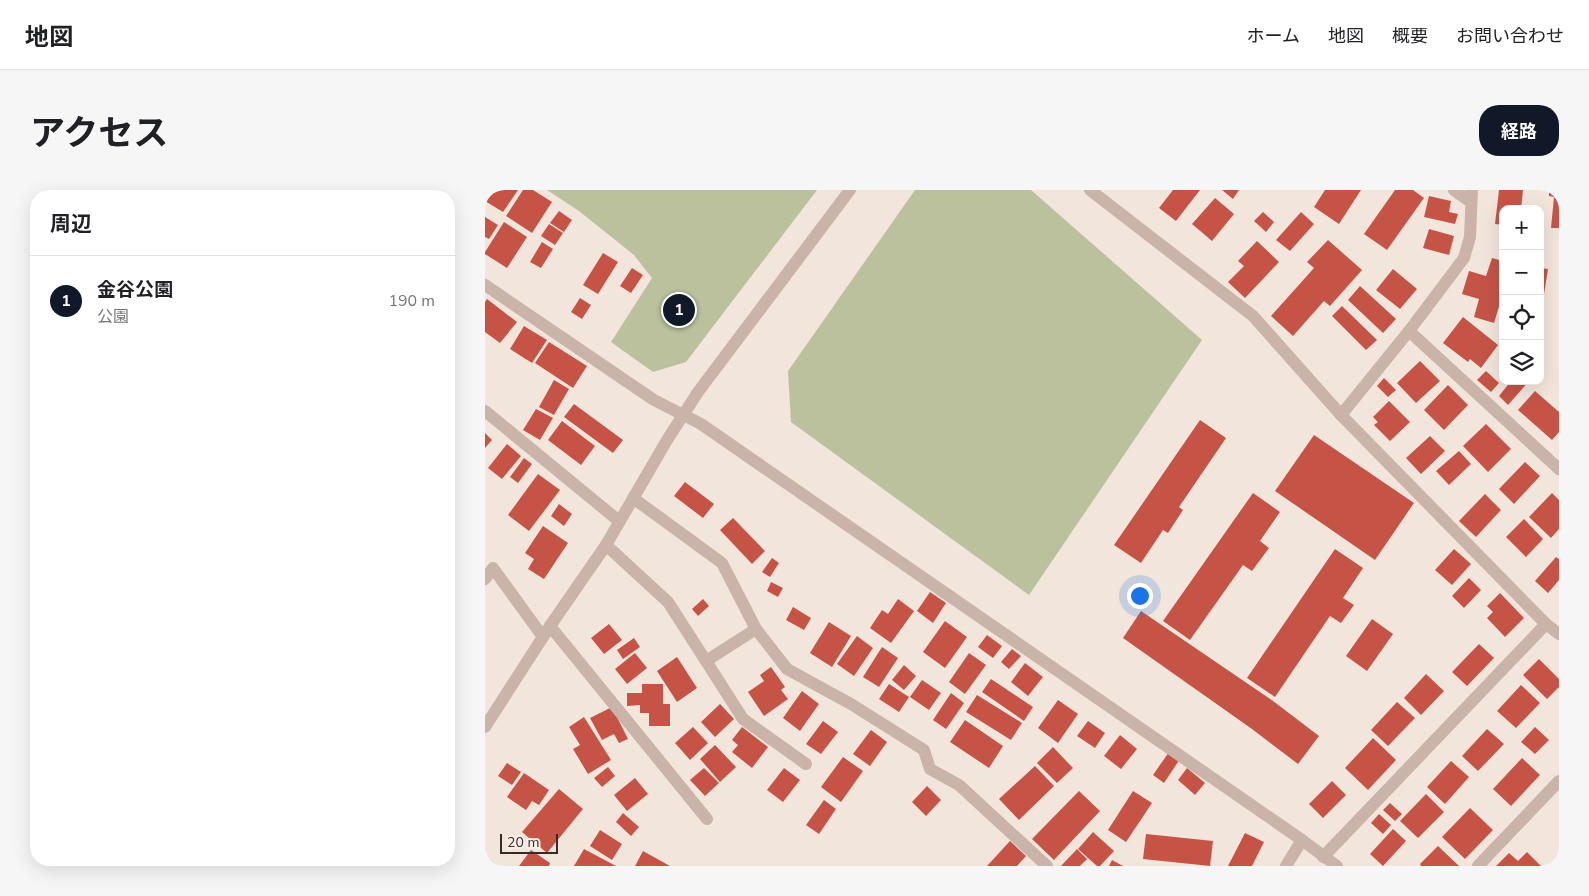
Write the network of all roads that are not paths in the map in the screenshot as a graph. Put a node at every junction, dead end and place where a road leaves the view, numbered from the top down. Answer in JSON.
{"nodes":[{"id":1,"x":850,"y":190,"type":"edge"},
{"id":2,"x":1090,"y":190,"type":"edge"},
{"id":3,"x":1454,"y":190,"type":"edge"},
{"id":4,"x":1472,"y":196,"type":"edge"},
{"id":5,"x":485,"y":286,"type":"edge"},
{"id":6,"x":1409,"y":331,"type":"junction"},
{"id":7,"x":485,"y":411,"type":"edge"},
{"id":8,"x":682,"y":415,"type":"junction"},
{"id":9,"x":1341,"y":415,"type":"junction"},
{"id":10,"x":1559,"y":469,"type":"edge"},
{"id":11,"x":633,"y":498,"type":"junction"},
{"id":12,"x":619,"y":521,"type":"junction"},
{"id":13,"x":606,"y":545,"type":"junction"},
{"id":14,"x":485,"y":579,"type":"edge"},
{"id":15,"x":1546,"y":624,"type":"junction"},
{"id":16,"x":550,"y":626,"type":"junction"},
{"id":17,"x":756,"y":629,"type":"junction"},
{"id":18,"x":1559,"y":634,"type":"edge"},
{"id":19,"x":543,"y":638,"type":"junction"},
{"id":20,"x":706,"y":661,"type":"junction"},
{"id":21,"x":485,"y":726,"type":"edge"},
{"id":22,"x":806,"y":764,"type":"dead end"},
{"id":23,"x":1559,"y":781,"type":"edge"},
{"id":24,"x":707,"y":819,"type":"dead end"},
{"id":25,"x":1302,"y":840,"type":"junction"},
{"id":26,"x":1323,"y":856,"type":"junction"},
{"id":27,"x":485,"y":864,"type":"edge"},
{"id":28,"x":489,"y":866,"type":"edge"},
{"id":29,"x":1047,"y":866,"type":"edge"},
{"id":30,"x":1286,"y":866,"type":"edge"},
{"id":31,"x":1337,"y":866,"type":"edge"},
{"id":32,"x":1478,"y":866,"type":"edge"}],
"edges":[{"from":1,"to":8,"type":"street"},
{"from":2,"to":9,"type":"street"},
{"from":3,"to":4,"type":"street"},
{"from":4,"to":6,"type":"street"},
{"from":5,"to":8,"type":"street"},
{"from":6,"to":9,"type":"street"},
{"from":6,"to":10,"type":"street"},
{"from":7,"to":12,"type":"street"},
{"from":8,"to":11,"type":"street"},
{"from":8,"to":25,"type":"street"},
{"from":9,"to":15,"type":"street"},
{"from":11,"to":12,"type":"street"},
{"from":11,"to":17,"type":"street"},
{"from":12,"to":13,"type":"street"},
{"from":13,"to":16,"type":"street"},
{"from":13,"to":20,"type":"street"},
{"from":14,"to":19,"type":"street"},
{"from":15,"to":18,"type":"street"},
{"from":15,"to":26,"type":"street"},
{"from":16,"to":19,"type":"street"},
{"from":16,"to":24,"type":"street"},
{"from":17,"to":20,"type":"street"},
{"from":17,"to":29,"type":"street"},
{"from":19,"to":21,"type":"street"},
{"from":20,"to":22,"type":"street"},
{"from":23,"to":32,"type":"street"},
{"from":25,"to":26,"type":"street"},
{"from":25,"to":30,"type":"street"},
{"from":26,"to":31,"type":"street"},
{"from":27,"to":28,"type":"street"}]}
